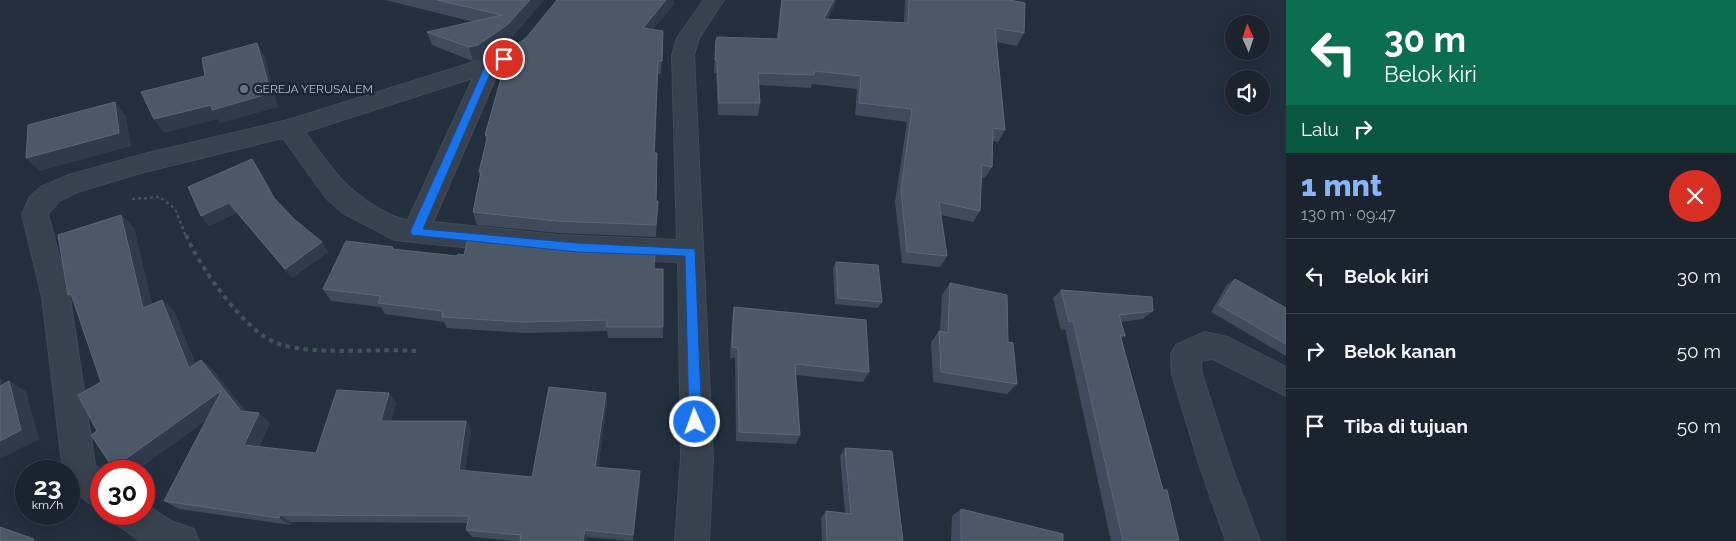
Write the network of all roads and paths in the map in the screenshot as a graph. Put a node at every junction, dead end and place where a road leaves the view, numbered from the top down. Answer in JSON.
{"nodes":[{"id":1,"x":714,"y":0,"type":"edge"},
{"id":2,"x":516,"y":47,"type":"edge"},
{"id":3,"x":490,"y":66,"type":"junction"},
{"id":4,"x":289,"y":128,"type":"junction"},
{"id":5,"x":123,"y":199,"type":"dead end"},
{"id":6,"x":416,"y":232,"type":"junction"},
{"id":7,"x":691,"y":252,"type":"junction"},
{"id":8,"x":416,"y":351,"type":"dead end"},
{"id":9,"x":1286,"y":382,"type":"edge"},
{"id":10,"x":90,"y":482,"type":"edge"},
{"id":11,"x":147,"y":525,"type":"edge"},
{"id":12,"x":182,"y":541,"type":"edge"},
{"id":13,"x":692,"y":541,"type":"edge"},
{"id":14,"x":1243,"y":541,"type":"edge"}],
"edges":[{"from":1,"to":7,"type":"street"},
{"from":2,"to":3,"type":"street"},
{"from":3,"to":4,"type":"street"},
{"from":3,"to":6,"type":"street"},
{"from":4,"to":6,"type":"street"},
{"from":4,"to":10,"type":"street"},
{"from":5,"to":8,"type":"path"},
{"from":6,"to":7,"type":"street"},
{"from":7,"to":13,"type":"street"},
{"from":9,"to":14,"type":"street"},
{"from":11,"to":12,"type":"street"}]}
